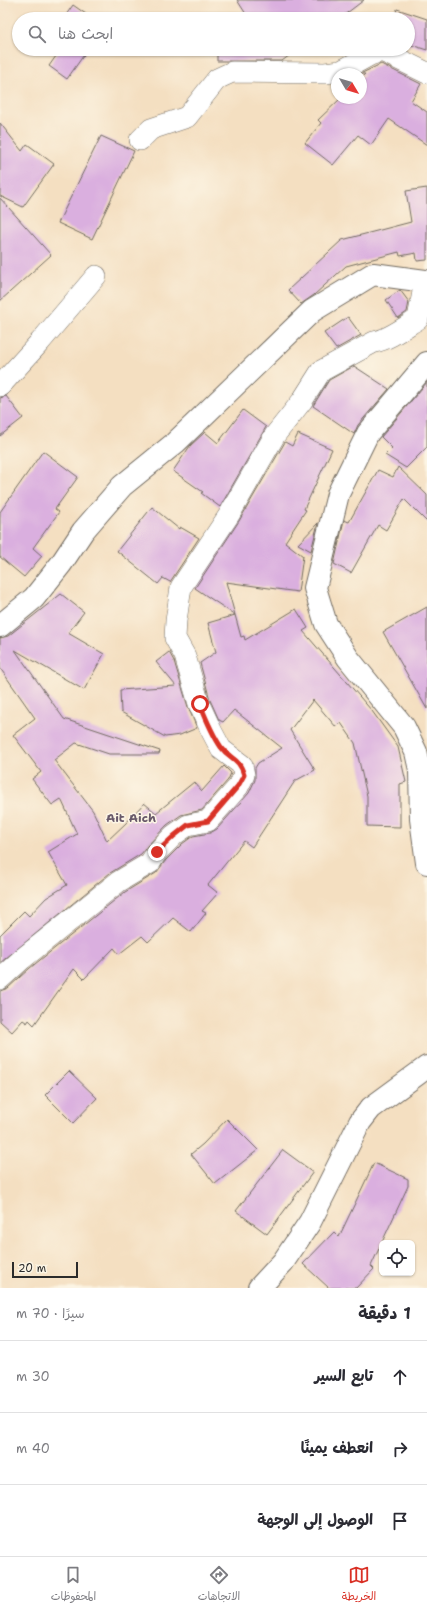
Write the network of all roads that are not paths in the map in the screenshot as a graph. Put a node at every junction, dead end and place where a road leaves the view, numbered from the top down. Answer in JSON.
{"nodes":[{"id":1,"x":368,"y":56,"type":"edge"},
{"id":2,"x":392,"y":56,"type":"edge"},
{"id":3,"x":427,"y":73,"type":"edge"},
{"id":4,"x":140,"y":140,"type":"dead end"},
{"id":5,"x":96,"y":276,"type":"dead end"},
{"id":6,"x":426,"y":283,"type":"edge"},
{"id":7,"x":427,"y":363,"type":"edge"},
{"id":8,"x":0,"y":386,"type":"edge"},
{"id":9,"x":0,"y":626,"type":"edge"},
{"id":10,"x":427,"y":863,"type":"edge"},
{"id":11,"x":0,"y":979,"type":"edge"},
{"id":12,"x":427,"y":1067,"type":"edge"},
{"id":13,"x":259,"y":1288,"type":"edge"}],
"edges":[{"from":1,"to":4,"type":"street"},
{"from":2,"to":3,"type":"street"},
{"from":5,"to":8,"type":"street"},
{"from":6,"to":9,"type":"main road"},
{"from":6,"to":11,"type":"street"},
{"from":7,"to":10,"type":"main road"},
{"from":12,"to":13,"type":"main road"}]}
